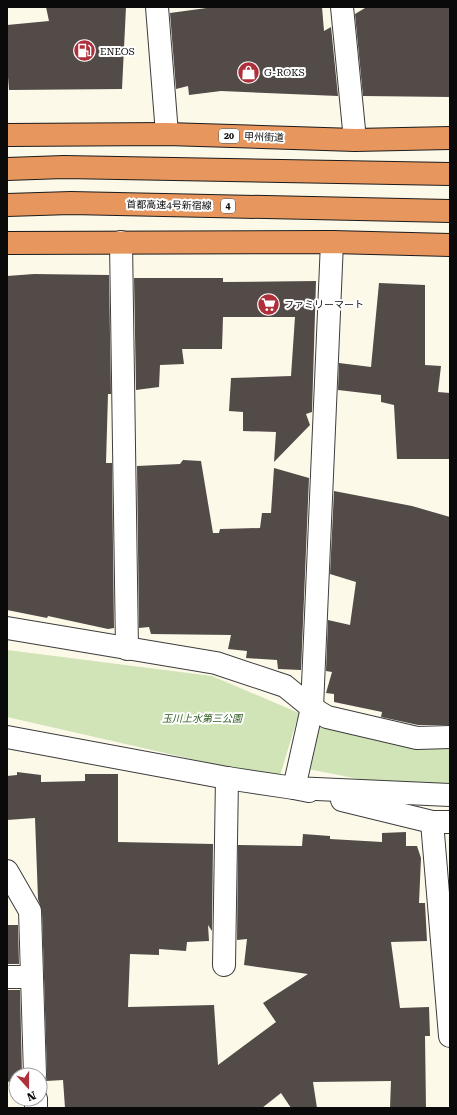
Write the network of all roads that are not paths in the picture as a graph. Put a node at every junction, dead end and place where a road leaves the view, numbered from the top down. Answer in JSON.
{"nodes":[{"id":1,"x":157,"y":7,"type":"edge"},
{"id":2,"x":342,"y":7,"type":"edge"},
{"id":3,"x":167,"y":134,"type":"junction"},
{"id":4,"x":7,"y":136,"type":"edge"},
{"id":5,"x":450,"y":138,"type":"edge"},
{"id":6,"x":355,"y":140,"type":"junction"},
{"id":7,"x":7,"y":168,"type":"edge"},
{"id":8,"x":450,"y":174,"type":"edge"},
{"id":9,"x":7,"y":205,"type":"edge"},
{"id":10,"x":450,"y":211,"type":"edge"},
{"id":11,"x":121,"y":242,"type":"junction"},
{"id":12,"x":332,"y":242,"type":"junction"},
{"id":13,"x":7,"y":243,"type":"edge"},
{"id":14,"x":450,"y":245,"type":"edge"},
{"id":15,"x":7,"y":628,"type":"edge"},
{"id":16,"x":127,"y":649,"type":"junction"},
{"id":17,"x":312,"y":708,"type":"junction"},
{"id":18,"x":7,"y":737,"type":"edge"},
{"id":19,"x":450,"y":737,"type":"edge"},
{"id":20,"x":227,"y":778,"type":"junction"},
{"id":21,"x":294,"y":788,"type":"junction"},
{"id":22,"x":450,"y":795,"type":"edge"},
{"id":23,"x":441,"y":822,"type":"edge"},
{"id":24,"x":7,"y":871,"type":"edge"},
{"id":25,"x":224,"y":965,"type":"dead end"},
{"id":26,"x":7,"y":977,"type":"edge"},
{"id":27,"x":32,"y":977,"type":"junction"},
{"id":28,"x":450,"y":1036,"type":"edge"},
{"id":29,"x":35,"y":1067,"type":"edge"}],
"edges":[{"from":1,"to":3,"type":"street"},
{"from":2,"to":6,"type":"street"},
{"from":3,"to":4,"type":"highway","name":"甲州街道","number":"20"},
{"from":3,"to":6,"type":"highway","name":"甲州街道","number":"20"},
{"from":5,"to":6,"type":"highway","name":"甲州街道","number":"20"},
{"from":7,"to":8,"type":"highway"},
{"from":9,"to":10,"type":"highway","name":"首都高速4号新宿線","number":"4"},
{"from":11,"to":12,"type":"highway"},
{"from":11,"to":13,"type":"highway"},
{"from":11,"to":16,"type":"street"},
{"from":12,"to":14,"type":"highway"},
{"from":12,"to":17,"type":"street"},
{"from":15,"to":16,"type":"street"},
{"from":16,"to":17,"type":"street"},
{"from":17,"to":19,"type":"street"},
{"from":17,"to":21,"type":"street"},
{"from":18,"to":20,"type":"street"},
{"from":20,"to":21,"type":"street"},
{"from":20,"to":25,"type":"street"},
{"from":21,"to":22,"type":"street"},
{"from":21,"to":23,"type":"street"},
{"from":23,"to":28,"type":"street"},
{"from":24,"to":27,"type":"street"},
{"from":26,"to":27,"type":"street"},
{"from":27,"to":29,"type":"street"}]}
